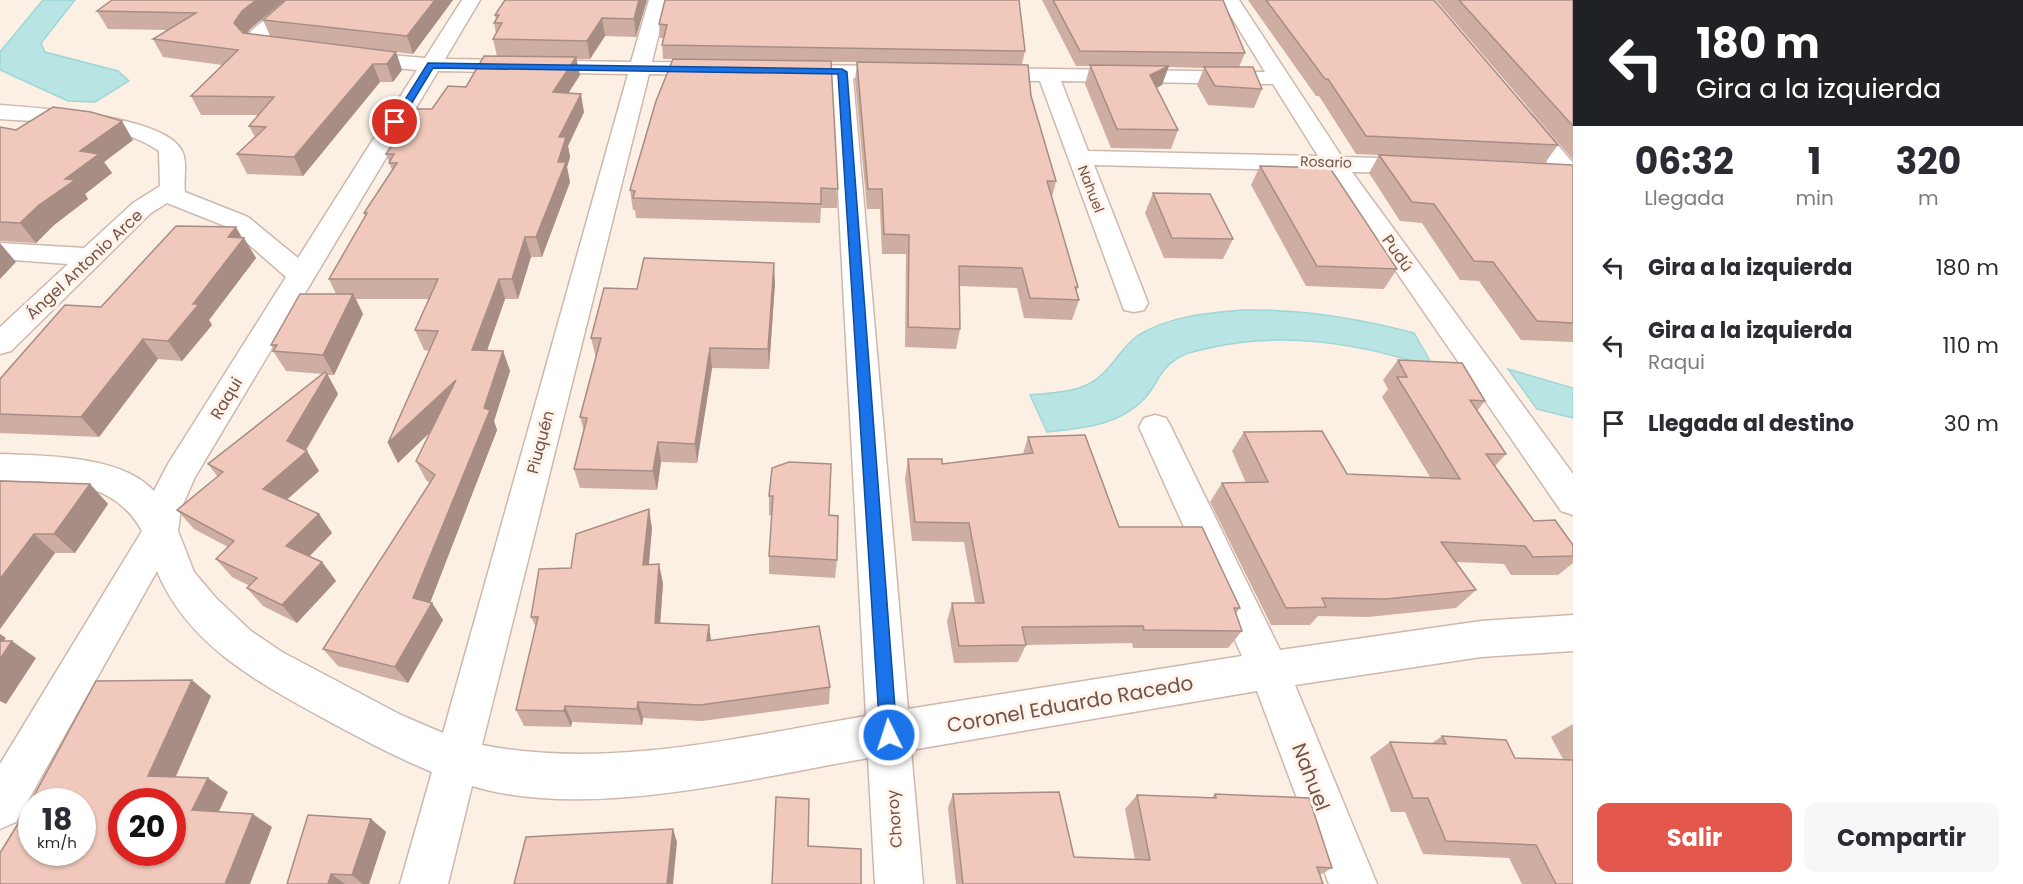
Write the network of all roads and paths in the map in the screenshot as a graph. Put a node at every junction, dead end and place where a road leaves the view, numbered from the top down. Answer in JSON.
{"nodes":[{"id":1,"x":300,"y":0,"type":"edge"},
{"id":2,"x":471,"y":0,"type":"edge"},
{"id":3,"x":658,"y":0,"type":"edge"},
{"id":4,"x":1230,"y":0,"type":"edge"},
{"id":5,"x":315,"y":53,"type":"edge"},
{"id":6,"x":337,"y":56,"type":"edge"},
{"id":7,"x":431,"y":65,"type":"junction"},
{"id":8,"x":640,"y":68,"type":"junction"},
{"id":9,"x":735,"y":70,"type":"edge"},
{"id":10,"x":771,"y":70,"type":"edge"},
{"id":11,"x":842,"y":72,"type":"junction"},
{"id":12,"x":922,"y":73,"type":"edge"},
{"id":13,"x":968,"y":74,"type":"edge"},
{"id":14,"x":1048,"y":75,"type":"junction"},
{"id":15,"x":1280,"y":78,"type":"junction"},
{"id":16,"x":1508,"y":100,"type":"edge"},
{"id":17,"x":0,"y":112,"type":"edge"},
{"id":18,"x":1080,"y":158,"type":"junction"},
{"id":19,"x":1334,"y":162,"type":"junction"},
{"id":20,"x":1439,"y":167,"type":"edge"},
{"id":21,"x":1533,"y":171,"type":"edge"},
{"id":22,"x":1572,"y":175,"type":"edge"},
{"id":23,"x":171,"y":190,"type":"junction"},
{"id":24,"x":0,"y":251,"type":"edge"},
{"id":25,"x":91,"y":257,"type":"junction"},
{"id":26,"x":301,"y":275,"type":"junction"},
{"id":27,"x":1134,"y":303,"type":"dead end"},
{"id":28,"x":0,"y":344,"type":"edge"},
{"id":29,"x":1155,"y":426,"type":"dead end"},
{"id":30,"x":0,"y":467,"type":"edge"},
{"id":31,"x":1573,"y":501,"type":"edge"},
{"id":32,"x":160,"y":532,"type":"junction"},
{"id":33,"x":1573,"y":633,"type":"edge"},
{"id":34,"x":1269,"y":670,"type":"junction"},
{"id":35,"x":889,"y":735,"type":"junction"},
{"id":36,"x":455,"y":759,"type":"junction"},
{"id":37,"x":0,"y":806,"type":"edge"},
{"id":38,"x":424,"y":884,"type":"edge"},
{"id":39,"x":899,"y":884,"type":"edge"},
{"id":40,"x":1353,"y":884,"type":"edge"}],
"edges":[{"from":1,"to":5,"type":"street"},
{"from":2,"to":7,"type":"street","name":"Raqui"},
{"from":3,"to":8,"type":"street","name":"Piuquén"},
{"from":4,"to":15,"type":"street","name":"Pudú"},
{"from":6,"to":7,"type":"street"},
{"from":7,"to":8,"type":"street"},
{"from":7,"to":26,"type":"street","name":"Raqui"},
{"from":8,"to":9,"type":"street"},
{"from":8,"to":36,"type":"street","name":"Piuquén"},
{"from":10,"to":11,"type":"street"},
{"from":11,"to":12,"type":"street"},
{"from":11,"to":35,"type":"street","name":"Choroy"},
{"from":13,"to":14,"type":"street"},
{"from":14,"to":15,"type":"street"},
{"from":14,"to":18,"type":"street","name":"Nahuel"},
{"from":15,"to":19,"type":"street","name":"Pudú"},
{"from":16,"to":22,"type":"street"},
{"from":17,"to":23,"type":"street"},
{"from":18,"to":19,"type":"street","name":"Rosario"},
{"from":18,"to":27,"type":"street","name":"Nahuel"},
{"from":19,"to":20,"type":"street","name":"Rosario"},
{"from":19,"to":31,"type":"street","name":"Pudú"},
{"from":21,"to":22,"type":"street"},
{"from":23,"to":25,"type":"street","name":"Ángel Antonio Arce"},
{"from":23,"to":26,"type":"street"},
{"from":24,"to":25,"type":"street"},
{"from":25,"to":28,"type":"street","name":"Ángel Antonio Arce"},
{"from":26,"to":32,"type":"street","name":"Raqui"},
{"from":29,"to":34,"type":"street","name":"Nahuel"},
{"from":30,"to":32,"type":"street","name":"Coronel Eduardo Racedo"},
{"from":32,"to":36,"type":"street","name":"Coronel Eduardo Racedo"},
{"from":32,"to":37,"type":"street","name":"Raqui"},
{"from":33,"to":34,"type":"street","name":"Coronel Eduardo Racedo"},
{"from":34,"to":35,"type":"street","name":"Coronel Eduardo Racedo"},
{"from":34,"to":40,"type":"street","name":"Nahuel"},
{"from":35,"to":36,"type":"street","name":"Coronel Eduardo Racedo"},
{"from":35,"to":39,"type":"street","name":"Choroy"},
{"from":36,"to":38,"type":"street","name":"Piuquén"}]}
